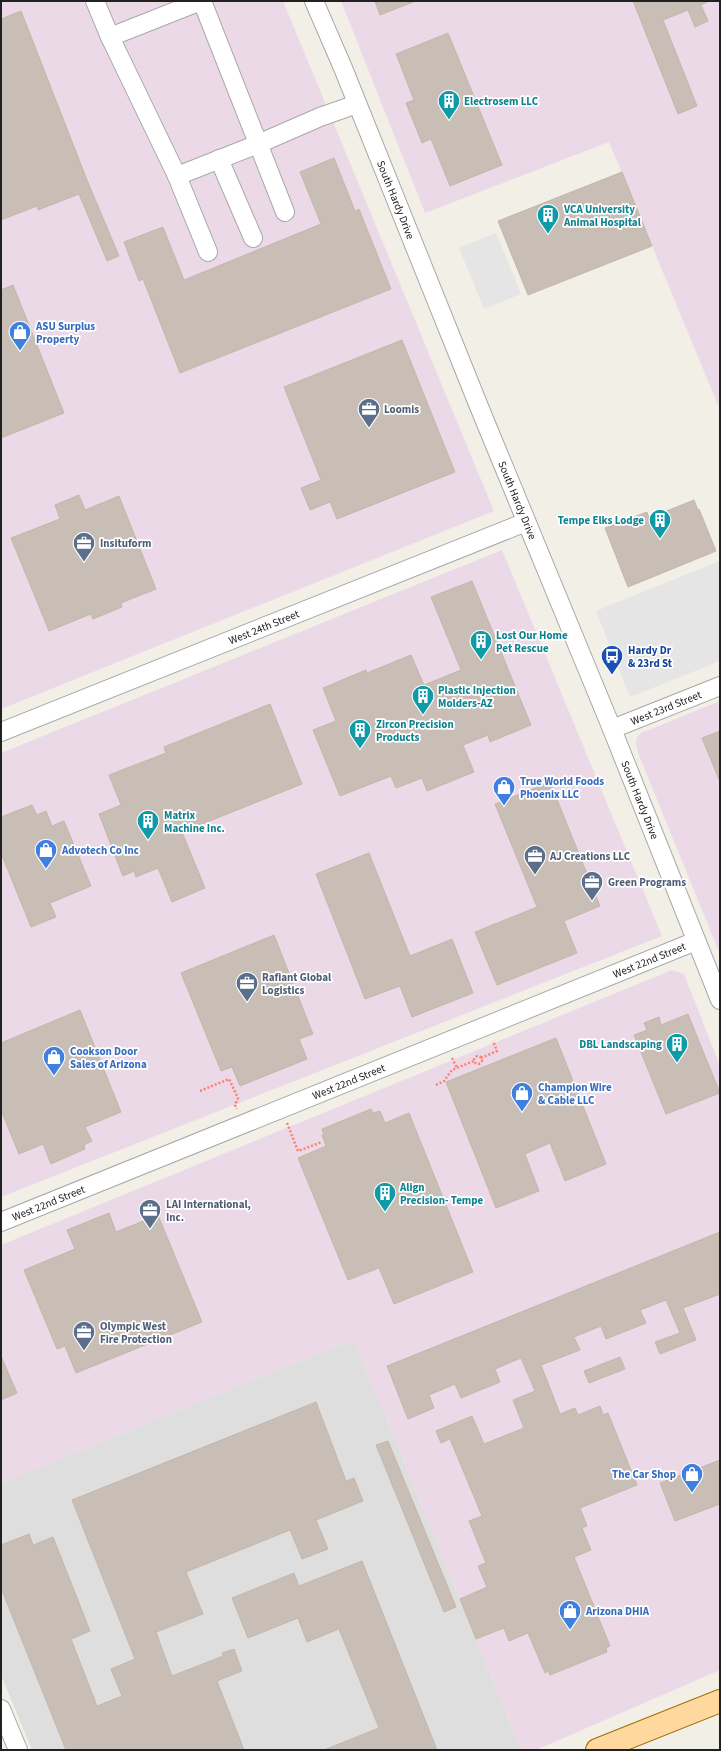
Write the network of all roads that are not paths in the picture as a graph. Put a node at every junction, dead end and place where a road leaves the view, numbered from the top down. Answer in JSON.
{"nodes":[{"id":1,"x":95,"y":1,"type":"edge"},
{"id":2,"x":201,"y":1,"type":"edge"},
{"id":3,"x":314,"y":1,"type":"edge"},
{"id":4,"x":110,"y":37,"type":"junction"},
{"id":5,"x":357,"y":104,"type":"junction"},
{"id":6,"x":258,"y":144,"type":"junction"},
{"id":7,"x":219,"y":159,"type":"junction"},
{"id":8,"x":177,"y":176,"type":"junction"},
{"id":9,"x":285,"y":212,"type":"dead end"},
{"id":10,"x":253,"y":238,"type":"dead end"},
{"id":11,"x":208,"y":252,"type":"dead end"},
{"id":12,"x":526,"y":522,"type":"junction"},
{"id":13,"x":720,"y":686,"type":"edge"},
{"id":14,"x":612,"y":729,"type":"junction"},
{"id":15,"x":1,"y":732,"type":"edge"},
{"id":16,"x":696,"y":941,"type":"junction"},
{"id":17,"x":720,"y":1000,"type":"edge"},
{"id":18,"x":1,"y":1222,"type":"edge"},
{"id":19,"x":720,"y":1701,"type":"edge"},
{"id":20,"x":1,"y":1709,"type":"edge"},
{"id":21,"x":18,"y":1750,"type":"edge"},
{"id":22,"x":597,"y":1750,"type":"edge"}],
"edges":[{"from":1,"to":4,"type":"street"},
{"from":2,"to":4,"type":"street"},
{"from":2,"to":6,"type":"street"},
{"from":3,"to":5,"type":"street","name":"South Hardy Drive"},
{"from":4,"to":8,"type":"street"},
{"from":5,"to":6,"type":"street"},
{"from":5,"to":12,"type":"street","name":"South Hardy Drive"},
{"from":6,"to":7,"type":"street"},
{"from":6,"to":9,"type":"street"},
{"from":7,"to":8,"type":"street"},
{"from":7,"to":10,"type":"street"},
{"from":8,"to":11,"type":"street"},
{"from":12,"to":14,"type":"street","name":"South Hardy Drive"},
{"from":12,"to":15,"type":"street","name":"West 24th Street"},
{"from":13,"to":14,"type":"street","name":"West 23rd Street"},
{"from":14,"to":16,"type":"street","name":"South Hardy Drive"},
{"from":16,"to":17,"type":"street","name":"South Hardy Drive"},
{"from":16,"to":18,"type":"street","name":"West 22nd Street"},
{"from":19,"to":22,"type":"main road"},
{"from":20,"to":21,"type":"street"}]}
